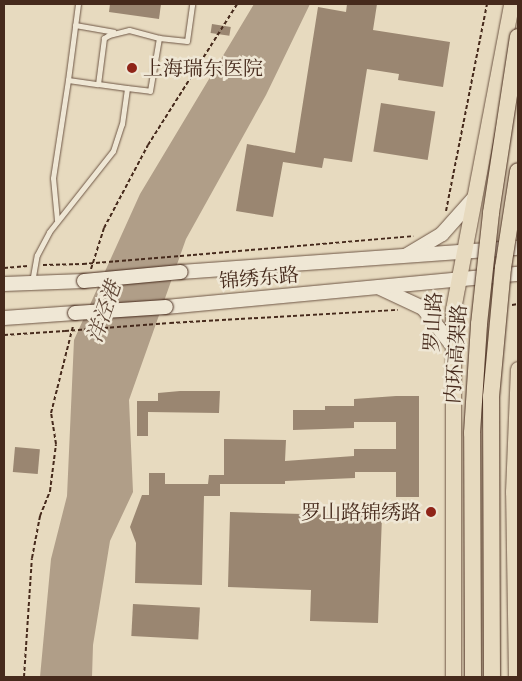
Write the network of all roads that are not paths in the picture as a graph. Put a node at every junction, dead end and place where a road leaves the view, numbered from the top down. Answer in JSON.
{"nodes":[{"id":1,"x":78,"y":4,"type":"edge"},
{"id":2,"x":192,"y":4,"type":"edge"},
{"id":3,"x":511,"y":4,"type":"edge"},
{"id":4,"x":75,"y":25,"type":"junction"},
{"id":5,"x":103,"y":30,"type":"junction"},
{"id":6,"x":114,"y":32,"type":"junction"},
{"id":7,"x":518,"y":37,"type":"edge"},
{"id":8,"x":104,"y":38,"type":"junction"},
{"id":9,"x":159,"y":38,"type":"junction"},
{"id":10,"x":68,"y":80,"type":"junction"},
{"id":11,"x":98,"y":84,"type":"junction"},
{"id":12,"x":127,"y":88,"type":"junction"},
{"id":13,"x":518,"y":171,"type":"edge"},
{"id":14,"x":474,"y":198,"type":"junction"},
{"id":15,"x":57,"y":220,"type":"junction"},
{"id":16,"x":518,"y":248,"type":"edge"},
{"id":17,"x":462,"y":252,"type":"junction"},
{"id":18,"x":403,"y":257,"type":"junction"},
{"id":19,"x":518,"y":274,"type":"edge"},
{"id":20,"x":456,"y":279,"type":"junction"},
{"id":21,"x":32,"y":282,"type":"junction"},
{"id":22,"x":4,"y":284,"type":"edge"},
{"id":23,"x":377,"y":287,"type":"junction"},
{"id":24,"x":4,"y":318,"type":"edge"},
{"id":25,"x":451,"y":344,"type":"junction"},
{"id":26,"x":518,"y":369,"type":"edge"},
{"id":27,"x":453,"y":677,"type":"edge"},
{"id":28,"x":473,"y":677,"type":"edge"},
{"id":29,"x":492,"y":677,"type":"edge"},
{"id":30,"x":516,"y":677,"type":"edge"}],
"edges":[{"from":1,"to":4,"type":"lane"},
{"from":2,"to":9,"type":"lane"},
{"from":3,"to":14,"type":"main road","name":"罗山路"},
{"from":4,"to":5,"type":"lane"},
{"from":4,"to":10,"type":"lane"},
{"from":5,"to":6,"type":"lane"},
{"from":5,"to":8,"type":"lane"},
{"from":6,"to":8,"type":"lane"},
{"from":6,"to":9,"type":"lane"},
{"from":7,"to":28,"type":"highway","name":"内环高架路","bridge":true},
{"from":8,"to":11,"type":"lane"},
{"from":9,"to":12,"type":"lane"},
{"from":10,"to":11,"type":"lane"},
{"from":10,"to":15,"type":"lane"},
{"from":11,"to":12,"type":"lane"},
{"from":12,"to":15,"type":"lane"},
{"from":13,"to":29,"type":"highway","name":"内环高架路","bridge":true},
{"from":14,"to":17,"type":"main road","name":"罗山路"},
{"from":14,"to":18,"type":"main road"},
{"from":15,"to":21,"type":"lane"},
{"from":16,"to":17,"type":"main road","name":"锦绣东路"},
{"from":17,"to":18,"type":"main road","name":"锦绣东路"},
{"from":17,"to":20,"type":"main road","name":"罗山路"},
{"from":18,"to":21,"type":"main road","name":"锦绣东路","bridge":true},
{"from":19,"to":20,"type":"main road","name":"锦绣东路"},
{"from":20,"to":23,"type":"main road","name":"锦绣东路"},
{"from":20,"to":25,"type":"main road","name":"罗山路"},
{"from":21,"to":22,"type":"main road","name":"锦绣东路"},
{"from":23,"to":24,"type":"main road","name":"锦绣东路","bridge":true},
{"from":23,"to":25,"type":"main road"},
{"from":25,"to":27,"type":"main road","name":"罗山路"},
{"from":26,"to":30,"type":"main road"}]}
